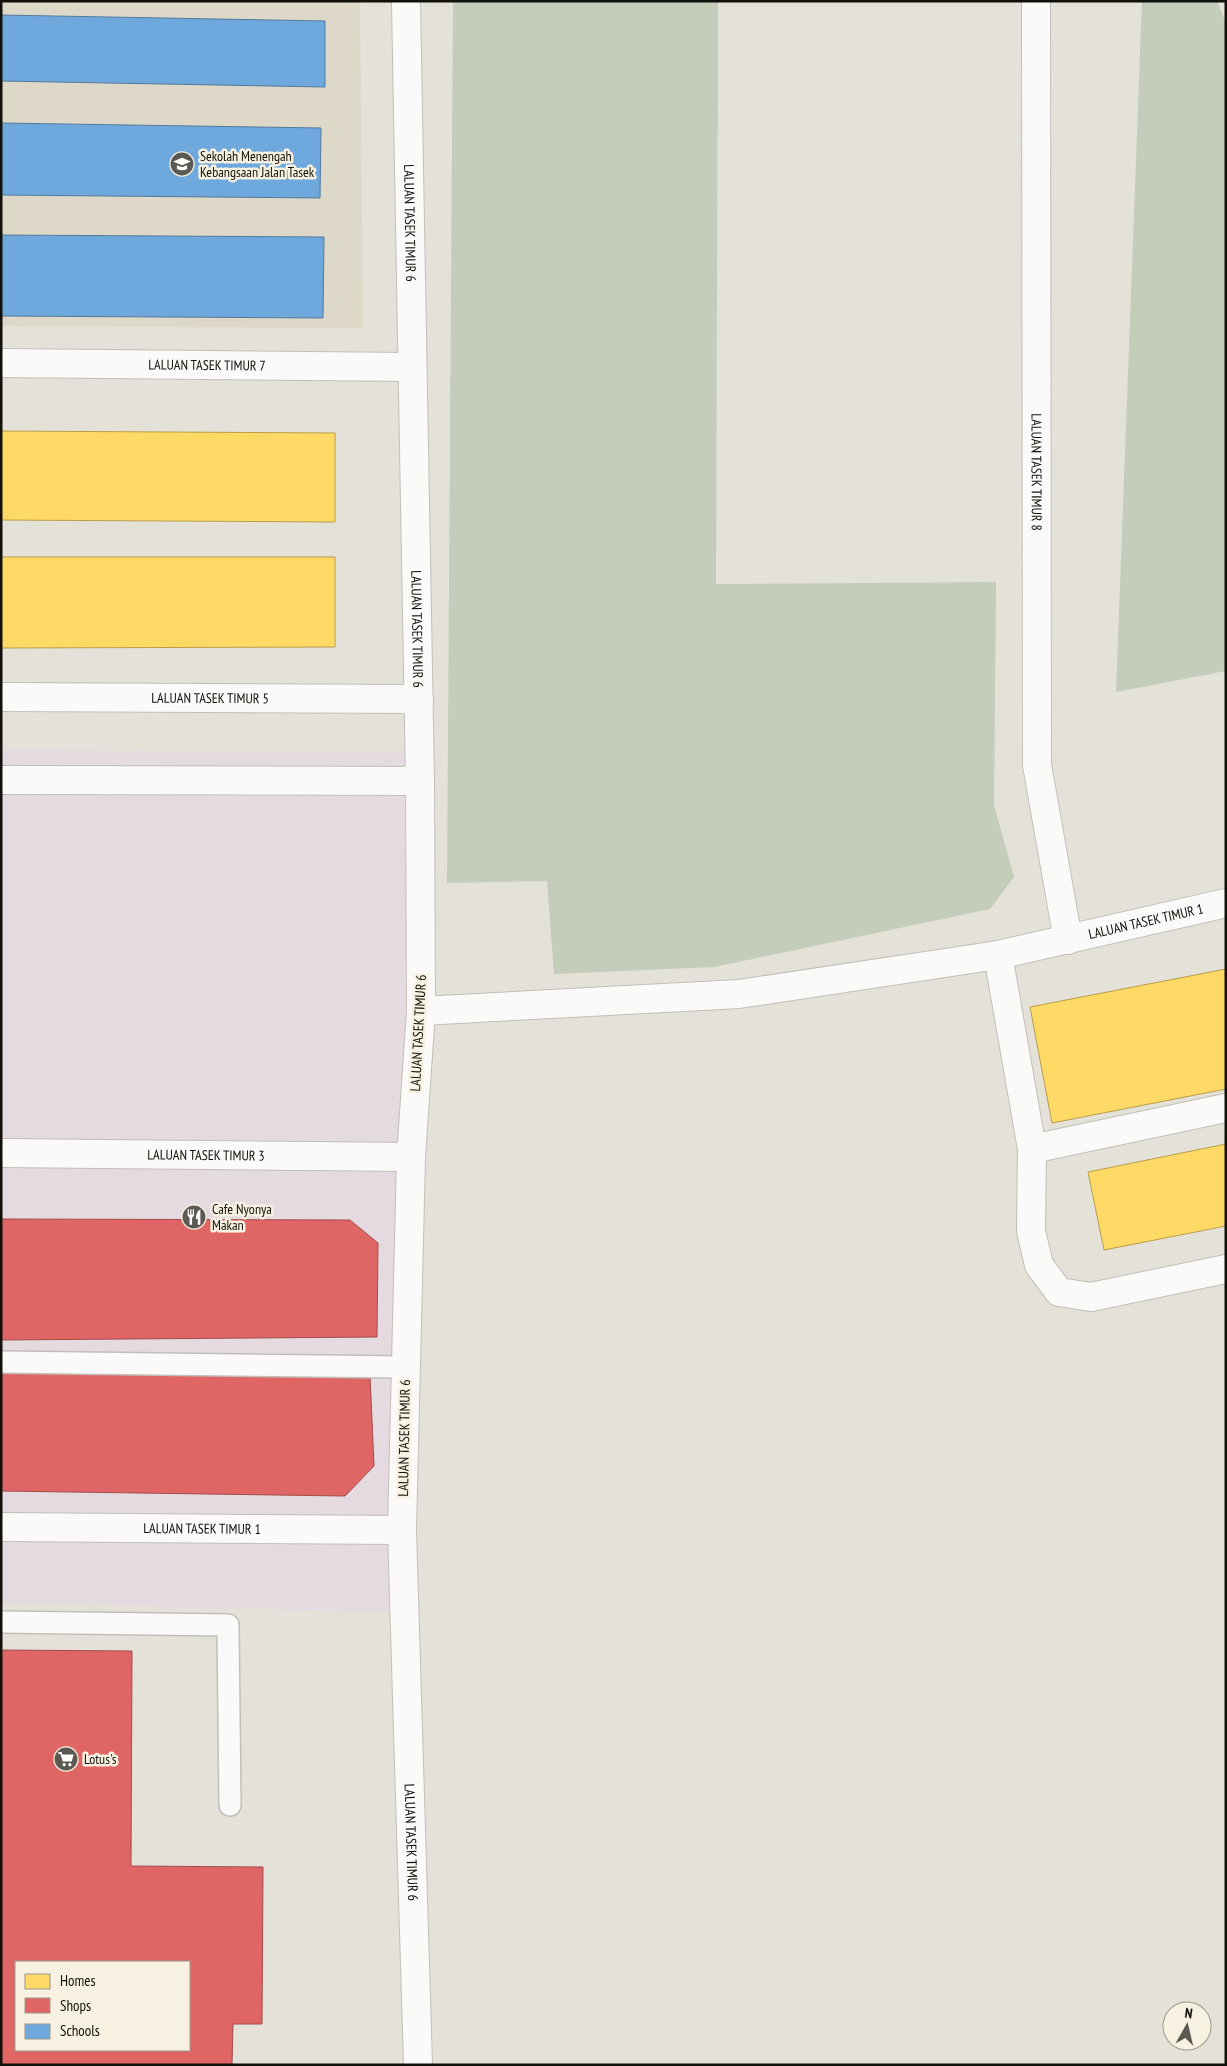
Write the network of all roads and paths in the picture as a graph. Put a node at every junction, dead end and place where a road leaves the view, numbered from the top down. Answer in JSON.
{"nodes":[{"id":1,"x":406,"y":1,"type":"edge"},
{"id":2,"x":1036,"y":1,"type":"edge"},
{"id":3,"x":1,"y":363,"type":"edge"},
{"id":4,"x":412,"y":367,"type":"junction"},
{"id":5,"x":1,"y":698,"type":"edge"},
{"id":6,"x":419,"y":699,"type":"junction"},
{"id":7,"x":1,"y":780,"type":"edge"},
{"id":8,"x":420,"y":780,"type":"junction"},
{"id":9,"x":1226,"y":903,"type":"edge"},
{"id":10,"x":1068,"y":940,"type":"junction"},
{"id":11,"x":998,"y":955,"type":"junction"},
{"id":12,"x":421,"y":1011,"type":"junction"},
{"id":13,"x":1226,"y":1108,"type":"edge"},
{"id":14,"x":1032,"y":1149,"type":"junction"},
{"id":15,"x":1,"y":1154,"type":"edge"},
{"id":16,"x":411,"y":1157,"type":"junction"},
{"id":17,"x":1226,"y":1269,"type":"edge"},
{"id":18,"x":1,"y":1362,"type":"edge"},
{"id":19,"x":405,"y":1367,"type":"junction"},
{"id":20,"x":1,"y":1527,"type":"edge"},
{"id":21,"x":402,"y":1530,"type":"junction"},
{"id":22,"x":1,"y":1622,"type":"edge"},
{"id":23,"x":230,"y":1805,"type":"dead end"},
{"id":24,"x":418,"y":2065,"type":"edge"}],
"edges":[{"from":1,"to":4,"type":"street","name":"LALUAN TASEK TIMUR 6"},
{"from":2,"to":10,"type":"street","name":"LALUAN TASEK TIMUR 8"},
{"from":3,"to":4,"type":"street","name":"LALUAN TASEK TIMUR 7"},
{"from":4,"to":6,"type":"street","name":"LALUAN TASEK TIMUR 6"},
{"from":5,"to":6,"type":"street","name":"LALUAN TASEK TIMUR 5"},
{"from":6,"to":8,"type":"street","name":"LALUAN TASEK TIMUR 6"},
{"from":7,"to":8,"type":"street"},
{"from":8,"to":12,"type":"street","name":"LALUAN TASEK TIMUR 6"},
{"from":9,"to":10,"type":"street","name":"LALUAN TASEK TIMUR 1"},
{"from":10,"to":11,"type":"street","name":"LALUAN TASEK TIMUR 1"},
{"from":11,"to":12,"type":"street","name":"LALUAN TASEK TIMUR 1"},
{"from":11,"to":14,"type":"street"},
{"from":12,"to":16,"type":"street","name":"LALUAN TASEK TIMUR 6"},
{"from":13,"to":14,"type":"street"},
{"from":14,"to":17,"type":"street"},
{"from":15,"to":16,"type":"street","name":"LALUAN TASEK TIMUR 3"},
{"from":16,"to":19,"type":"street","name":"LALUAN TASEK TIMUR 6"},
{"from":18,"to":19,"type":"lane"},
{"from":19,"to":21,"type":"street","name":"LALUAN TASEK TIMUR 6"},
{"from":20,"to":21,"type":"street","name":"LALUAN TASEK TIMUR 1"},
{"from":21,"to":24,"type":"street","name":"LALUAN TASEK TIMUR 6"},
{"from":22,"to":23,"type":"lane"}]}
